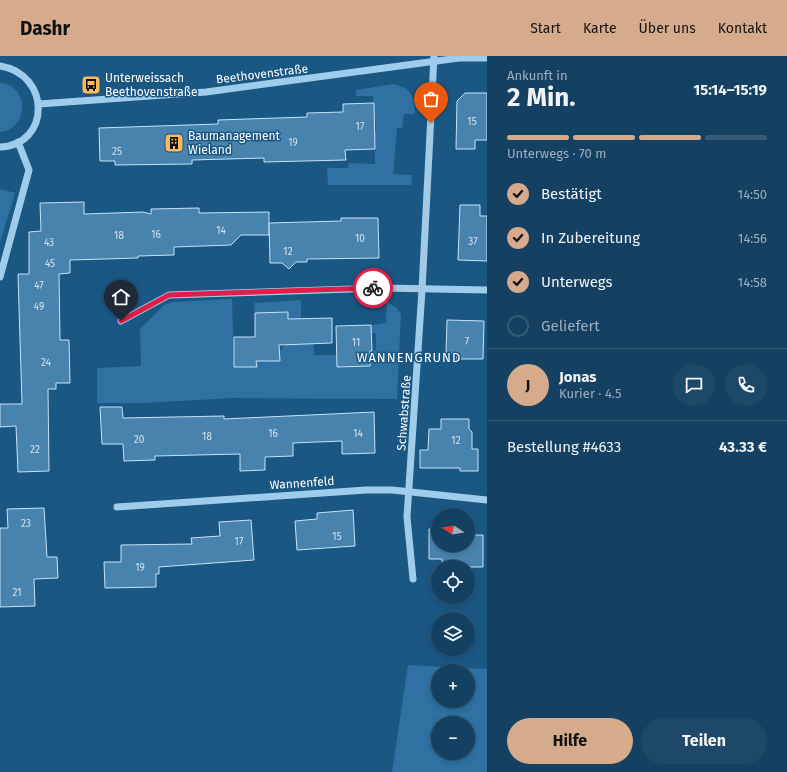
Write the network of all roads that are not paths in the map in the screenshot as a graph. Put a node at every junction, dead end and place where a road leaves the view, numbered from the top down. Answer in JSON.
{"nodes":[{"id":1,"x":487,"y":58,"type":"edge"},
{"id":2,"x":434,"y":59,"type":"edge"},
{"id":3,"x":0,"y":66,"type":"edge"},
{"id":4,"x":39,"y":104,"type":"junction"},
{"id":5,"x":18,"y":142,"type":"junction"},
{"id":6,"x":0,"y":147,"type":"edge"},
{"id":7,"x":0,"y":277,"type":"edge"},
{"id":8,"x":422,"y":290,"type":"junction"},
{"id":9,"x":487,"y":290,"type":"edge"},
{"id":10,"x":121,"y":321,"type":"dead end"},
{"id":11,"x":410,"y":492,"type":"junction"},
{"id":12,"x":487,"y":500,"type":"edge"},
{"id":13,"x":118,"y":507,"type":"dead end"},
{"id":14,"x":413,"y":579,"type":"dead end"}],
"edges":[{"from":1,"to":2,"type":"street","name":"Beethovenstraße"},
{"from":2,"to":4,"type":"street","name":"Beethovenstraße"},
{"from":2,"to":8,"type":"street","name":"Schwabstraße"},
{"from":3,"to":4,"type":"street"},
{"from":4,"to":5,"type":"street"},
{"from":5,"to":6,"type":"street"},
{"from":5,"to":7,"type":"street"},
{"from":8,"to":9,"type":"street"},
{"from":8,"to":10,"type":"street"},
{"from":8,"to":11,"type":"street","name":"Schwabstraße"},
{"from":11,"to":12,"type":"street","name":"Wannenfeld"},
{"from":11,"to":13,"type":"street","name":"Wannenfeld"},
{"from":11,"to":14,"type":"street","name":"Schwabstraße"}]}
